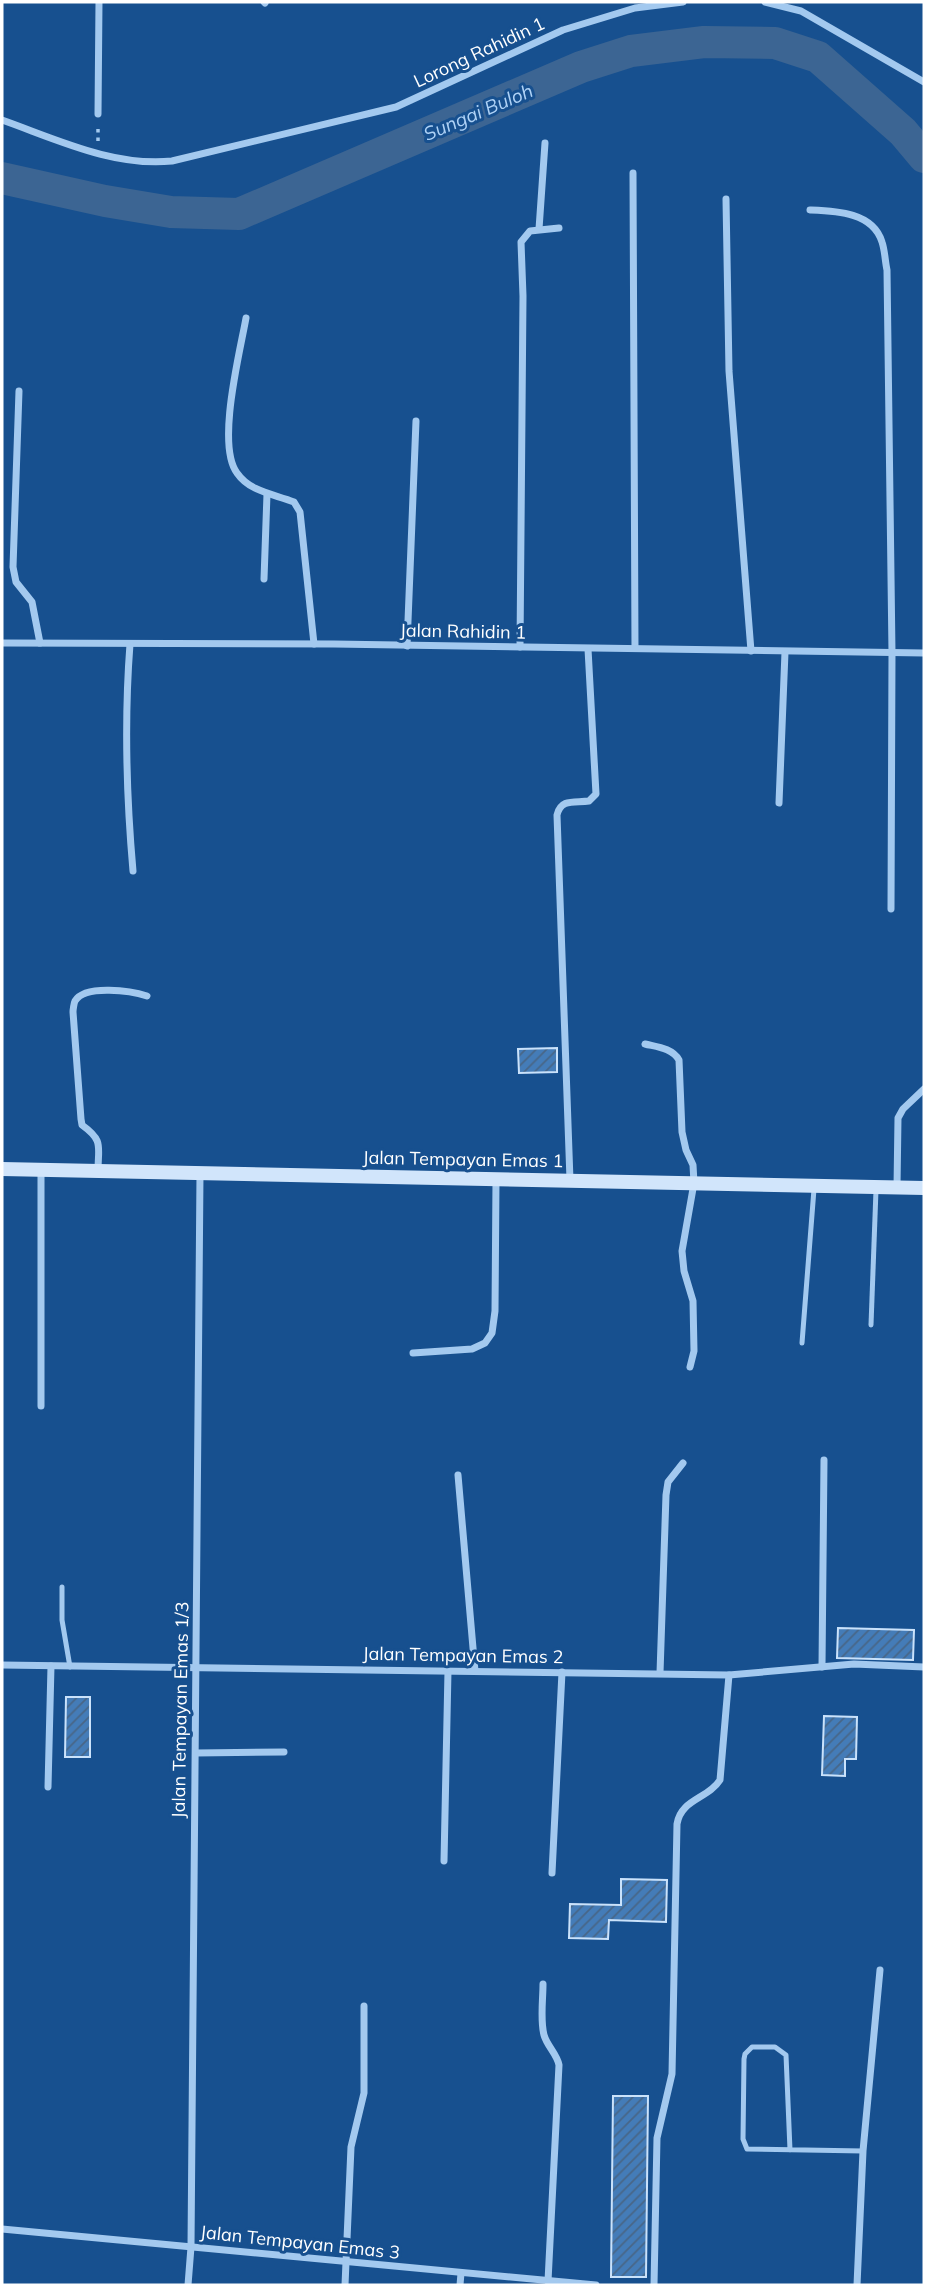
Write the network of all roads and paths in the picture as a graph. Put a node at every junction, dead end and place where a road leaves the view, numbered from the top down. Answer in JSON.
{"nodes":[{"id":1,"x":99,"y":2,"type":"edge"},
{"id":2,"x":683,"y":2,"type":"edge"},
{"id":3,"x":765,"y":2,"type":"edge"},
{"id":4,"x":924,"y":82,"type":"edge"},
{"id":5,"x":98,"y":114,"type":"joint"},
{"id":6,"x":2,"y":120,"type":"edge"},
{"id":7,"x":545,"y":143,"type":"dead end"},
{"id":8,"x":98,"y":154,"type":"junction"},
{"id":9,"x":633,"y":173,"type":"dead end"},
{"id":10,"x":726,"y":199,"type":"dead end"},
{"id":11,"x":810,"y":211,"type":"dead end"},
{"id":12,"x":559,"y":228,"type":"dead end"},
{"id":13,"x":539,"y":229,"type":"junction"},
{"id":14,"x":246,"y":318,"type":"dead end"},
{"id":15,"x":19,"y":391,"type":"dead end"},
{"id":16,"x":416,"y":421,"type":"dead end"},
{"id":17,"x":267,"y":494,"type":"junction"},
{"id":18,"x":264,"y":579,"type":"dead end"},
{"id":19,"x":2,"y":643,"type":"edge"},
{"id":20,"x":40,"y":643,"type":"junction"},
{"id":21,"x":130,"y":643,"type":"junction"},
{"id":22,"x":314,"y":644,"type":"junction"},
{"id":23,"x":407,"y":646,"type":"junction"},
{"id":24,"x":520,"y":647,"type":"junction"},
{"id":25,"x":635,"y":648,"type":"junction"},
{"id":26,"x":589,"y":649,"type":"junction"},
{"id":27,"x":751,"y":651,"type":"junction"},
{"id":28,"x":785,"y":652,"type":"junction"},
{"id":29,"x":892,"y":653,"type":"junction"},
{"id":30,"x":924,"y":653,"type":"edge"},
{"id":31,"x":779,"y":803,"type":"dead end"},
{"id":32,"x":133,"y":871,"type":"dead end"},
{"id":33,"x":891,"y":909,"type":"dead end"},
{"id":34,"x":147,"y":996,"type":"dead end"},
{"id":35,"x":645,"y":1044,"type":"dead end"},
{"id":36,"x":924,"y":1089,"type":"edge"},
{"id":37,"x":2,"y":1169,"type":"edge"},
{"id":38,"x":41,"y":1170,"type":"junction"},
{"id":39,"x":98,"y":1171,"type":"junction"},
{"id":40,"x":200,"y":1173,"type":"junction"},
{"id":41,"x":496,"y":1179,"type":"junction"},
{"id":42,"x":570,"y":1180,"type":"junction"},
{"id":43,"x":694,"y":1183,"type":"junction"},
{"id":44,"x":814,"y":1185,"type":"junction"},
{"id":45,"x":876,"y":1186,"type":"junction"},
{"id":46,"x":897,"y":1187,"type":"junction"},
{"id":47,"x":924,"y":1188,"type":"edge"},
{"id":48,"x":870,"y":1325,"type":"dead end"},
{"id":49,"x":802,"y":1343,"type":"dead end"},
{"id":50,"x":413,"y":1353,"type":"dead end"},
{"id":51,"x":690,"y":1367,"type":"dead end"},
{"id":52,"x":41,"y":1406,"type":"dead end"},
{"id":53,"x":824,"y":1460,"type":"dead end"},
{"id":54,"x":683,"y":1463,"type":"dead end"},
{"id":55,"x":458,"y":1475,"type":"dead end"},
{"id":56,"x":62,"y":1587,"type":"dead end"},
{"id":57,"x":2,"y":1665,"type":"edge"},
{"id":58,"x":51,"y":1666,"type":"junction"},
{"id":59,"x":70,"y":1667,"type":"junction"},
{"id":60,"x":197,"y":1667,"type":"junction"},
{"id":61,"x":822,"y":1667,"type":"junction"},
{"id":62,"x":924,"y":1667,"type":"edge"},
{"id":63,"x":448,"y":1671,"type":"junction"},
{"id":64,"x":475,"y":1671,"type":"junction"},
{"id":65,"x":562,"y":1672,"type":"junction"},
{"id":66,"x":660,"y":1673,"type":"junction"},
{"id":67,"x":729,"y":1675,"type":"junction"},
{"id":68,"x":284,"y":1752,"type":"dead end"},
{"id":69,"x":196,"y":1753,"type":"junction"},
{"id":70,"x":48,"y":1787,"type":"dead end"},
{"id":71,"x":444,"y":1861,"type":"dead end"},
{"id":72,"x":552,"y":1873,"type":"dead end"},
{"id":73,"x":880,"y":1970,"type":"dead end"},
{"id":74,"x":543,"y":1984,"type":"dead end"},
{"id":75,"x":364,"y":2006,"type":"dead end"},
{"id":76,"x":790,"y":2150,"type":"junction"},
{"id":77,"x":863,"y":2151,"type":"junction"},
{"id":78,"x":2,"y":2229,"type":"edge"},
{"id":79,"x":191,"y":2247,"type":"junction"},
{"id":80,"x":347,"y":2262,"type":"junction"},
{"id":81,"x":461,"y":2273,"type":"junction"},
{"id":82,"x":548,"y":2281,"type":"junction"},
{"id":83,"x":188,"y":2285,"type":"edge"},
{"id":84,"x":345,"y":2285,"type":"edge"},
{"id":85,"x":460,"y":2285,"type":"edge"},
{"id":86,"x":596,"y":2285,"type":"edge"},
{"id":87,"x":654,"y":2285,"type":"edge"},
{"id":88,"x":857,"y":2285,"type":"edge"}],
"edges":[{"from":1,"to":5,"type":"street"},
{"from":2,"to":8,"type":"street","name":"Lorong Rahidin 1"},
{"from":3,"to":4,"type":"street"},
{"from":5,"to":8,"type":"path"},
{"from":6,"to":8,"type":"street","name":"Lorong Rahidin 1"},
{"from":7,"to":13,"type":"street"},
{"from":9,"to":25,"type":"street"},
{"from":10,"to":27,"type":"street"},
{"from":11,"to":29,"type":"street"},
{"from":12,"to":13,"type":"street"},
{"from":13,"to":24,"type":"street"},
{"from":14,"to":17,"type":"street"},
{"from":15,"to":20,"type":"street"},
{"from":16,"to":23,"type":"street"},
{"from":17,"to":18,"type":"street"},
{"from":17,"to":22,"type":"street"},
{"from":19,"to":20,"type":"street","name":"Jalan Rahidin 1"},
{"from":20,"to":21,"type":"street","name":"Jalan Rahidin 1"},
{"from":21,"to":22,"type":"street","name":"Jalan Rahidin 1"},
{"from":21,"to":32,"type":"street"},
{"from":22,"to":23,"type":"street","name":"Jalan Rahidin 1"},
{"from":23,"to":24,"type":"street","name":"Jalan Rahidin 1"},
{"from":24,"to":26,"type":"street","name":"Jalan Rahidin 1"},
{"from":25,"to":26,"type":"street","name":"Jalan Rahidin 1"},
{"from":25,"to":27,"type":"street","name":"Jalan Rahidin 1"},
{"from":26,"to":42,"type":"street"},
{"from":27,"to":28,"type":"street","name":"Jalan Rahidin 1"},
{"from":28,"to":29,"type":"street","name":"Jalan Rahidin 1"},
{"from":28,"to":31,"type":"street"},
{"from":29,"to":30,"type":"street","name":"Jalan Rahidin 1"},
{"from":29,"to":33,"type":"street"},
{"from":34,"to":39,"type":"street"},
{"from":35,"to":43,"type":"street"},
{"from":36,"to":46,"type":"street"},
{"from":37,"to":38,"type":"street","name":"Jalan Tempayan Emas 1"},
{"from":38,"to":39,"type":"street","name":"Jalan Tempayan Emas 1"},
{"from":38,"to":52,"type":"street"},
{"from":39,"to":40,"type":"street","name":"Jalan Tempayan Emas 1"},
{"from":40,"to":41,"type":"street","name":"Jalan Tempayan Emas 1"},
{"from":40,"to":60,"type":"street","name":"Jalan Tempayan Emas 1/3"},
{"from":41,"to":42,"type":"street","name":"Jalan Tempayan Emas 1"},
{"from":41,"to":50,"type":"street"},
{"from":42,"to":43,"type":"street","name":"Jalan Tempayan Emas 1"},
{"from":43,"to":44,"type":"street","name":"Jalan Tempayan Emas 1"},
{"from":43,"to":51,"type":"street"},
{"from":44,"to":45,"type":"street","name":"Jalan Tempayan Emas 1"},
{"from":44,"to":49,"type":"lane"},
{"from":45,"to":46,"type":"street","name":"Jalan Tempayan Emas 1"},
{"from":45,"to":48,"type":"lane"},
{"from":46,"to":47,"type":"street","name":"Jalan Tempayan Emas 1"},
{"from":53,"to":61,"type":"street"},
{"from":54,"to":66,"type":"street"},
{"from":55,"to":64,"type":"street"},
{"from":56,"to":59,"type":"lane"},
{"from":57,"to":58,"type":"street","name":"Jalan Tempayan Emas 2"},
{"from":58,"to":59,"type":"street","name":"Jalan Tempayan Emas 2"},
{"from":58,"to":70,"type":"street"},
{"from":59,"to":60,"type":"street","name":"Jalan Tempayan Emas 2"},
{"from":60,"to":63,"type":"street","name":"Jalan Tempayan Emas 2"},
{"from":60,"to":69,"type":"street","name":"Jalan Tempayan Emas 1/3"},
{"from":61,"to":62,"type":"street","name":"Jalan Tempayan Emas 2"},
{"from":61,"to":67,"type":"street","name":"Jalan Tempayan Emas 2"},
{"from":63,"to":64,"type":"street","name":"Jalan Tempayan Emas 2"},
{"from":63,"to":71,"type":"street"},
{"from":64,"to":65,"type":"street","name":"Jalan Tempayan Emas 2"},
{"from":65,"to":66,"type":"street","name":"Jalan Tempayan Emas 2"},
{"from":65,"to":72,"type":"street"},
{"from":66,"to":67,"type":"street","name":"Jalan Tempayan Emas 2"},
{"from":67,"to":87,"type":"street"},
{"from":68,"to":69,"type":"street"},
{"from":69,"to":79,"type":"street","name":"Jalan Tempayan Emas 1/3"},
{"from":73,"to":77,"type":"street"},
{"from":74,"to":82,"type":"street"},
{"from":75,"to":80,"type":"street"},
{"from":76,"to":76,"type":"lane"},
{"from":76,"to":77,"type":"lane"},
{"from":77,"to":88,"type":"street"},
{"from":78,"to":79,"type":"street","name":"Jalan Tempayan Emas 3"},
{"from":79,"to":80,"type":"street","name":"Jalan Tempayan Emas 3"},
{"from":79,"to":83,"type":"street","name":"Jalan Tempayan Emas 1/3"},
{"from":80,"to":81,"type":"street","name":"Jalan Tempayan Emas 3"},
{"from":80,"to":84,"type":"street"},
{"from":81,"to":82,"type":"street","name":"Jalan Tempayan Emas 3"},
{"from":81,"to":85,"type":"street"},
{"from":82,"to":86,"type":"street","name":"Jalan Tempayan Emas 3"}]}
